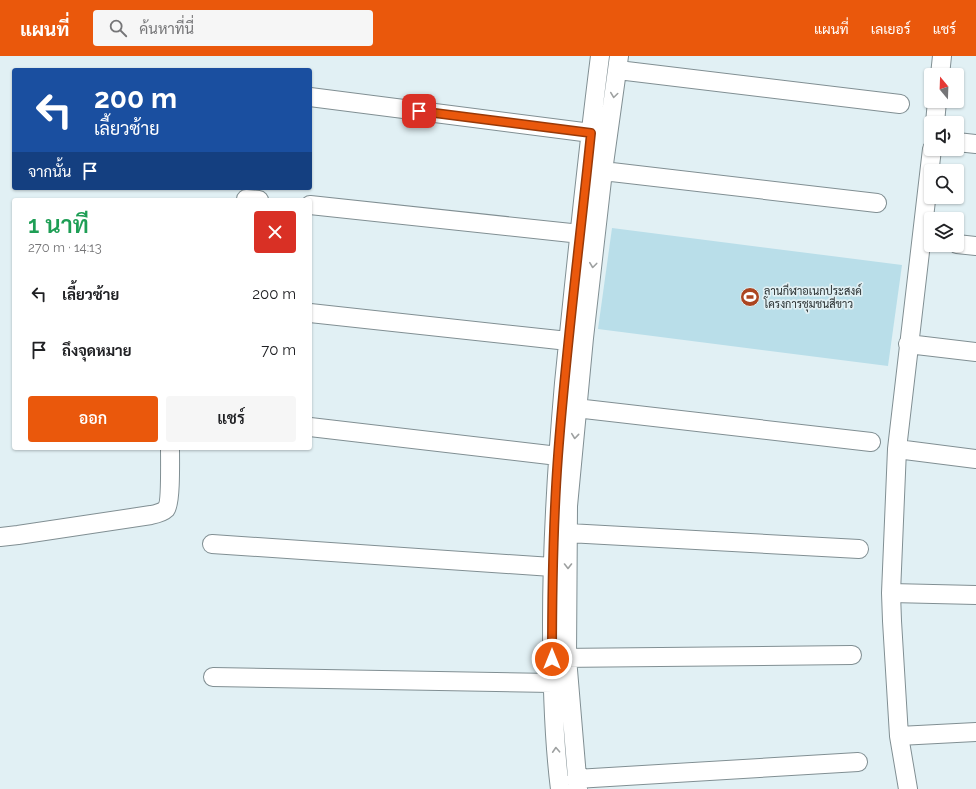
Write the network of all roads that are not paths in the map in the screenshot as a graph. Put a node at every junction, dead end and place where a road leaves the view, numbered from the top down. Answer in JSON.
{"nodes":[{"id":1,"x":600,"y":56,"type":"edge"},
{"id":2,"x":942,"y":56,"type":"edge"},
{"id":3,"x":619,"y":63,"type":"edge"},
{"id":4,"x":941,"y":68,"type":"edge"},
{"id":5,"x":312,"y":97,"type":"edge"},
{"id":6,"x":900,"y":104,"type":"dead end"},
{"id":7,"x":591,"y":133,"type":"junction"},
{"id":8,"x":964,"y":143,"type":"edge"},
{"id":9,"x":976,"y":144,"type":"edge"},
{"id":10,"x":932,"y":156,"type":"edge"},
{"id":11,"x":603,"y":171,"type":"junction"},
{"id":12,"x":877,"y":203,"type":"dead end"},
{"id":13,"x":312,"y":205,"type":"edge"},
{"id":14,"x":928,"y":212,"type":"edge"},
{"id":15,"x":579,"y":234,"type":"junction"},
{"id":16,"x":597,"y":236,"type":"junction"},
{"id":17,"x":964,"y":245,"type":"edge"},
{"id":18,"x":976,"y":246,"type":"edge"},
{"id":19,"x":924,"y":252,"type":"edge"},
{"id":20,"x":312,"y":313,"type":"edge"},
{"id":21,"x":568,"y":341,"type":"junction"},
{"id":22,"x":908,"y":344,"type":"junction"},
{"id":23,"x":976,"y":352,"type":"edge"},
{"id":24,"x":570,"y":407,"type":"junction"},
{"id":25,"x":312,"y":427,"type":"edge"},
{"id":26,"x":871,"y":442,"type":"dead end"},
{"id":27,"x":897,"y":449,"type":"junction"},
{"id":28,"x":170,"y":450,"type":"edge"},
{"id":29,"x":558,"y":456,"type":"junction"},
{"id":30,"x":976,"y":459,"type":"edge"},
{"id":31,"x":568,"y":533,"type":"junction"},
{"id":32,"x":0,"y":537,"type":"edge"},
{"id":33,"x":212,"y":544,"type":"dead end"},
{"id":34,"x":859,"y":549,"type":"dead end"},
{"id":35,"x":552,"y":567,"type":"junction"},
{"id":36,"x":891,"y":592,"type":"junction"},
{"id":37,"x":976,"y":595,"type":"edge"},
{"id":38,"x":852,"y":655,"type":"dead end"},
{"id":39,"x":560,"y":658,"type":"junction"},
{"id":40,"x":213,"y":677,"type":"dead end"},
{"id":41,"x":552,"y":683,"type":"junction"},
{"id":42,"x":976,"y":732,"type":"edge"},
{"id":43,"x":899,"y":736,"type":"junction"},
{"id":44,"x":858,"y":762,"type":"dead end"},
{"id":45,"x":577,"y":784,"type":"edge"},
{"id":46,"x":560,"y":789,"type":"edge"},
{"id":47,"x":908,"y":789,"type":"edge"}],
"edges":[{"from":1,"to":7,"type":"street"},
{"from":2,"to":4,"type":"street"},
{"from":3,"to":6,"type":"street"},
{"from":3,"to":11,"type":"street","one_way":true},
{"from":5,"to":7,"type":"street"},
{"from":7,"to":15,"type":"street"},
{"from":8,"to":9,"type":"street"},
{"from":10,"to":14,"type":"street"},
{"from":11,"to":12,"type":"street"},
{"from":11,"to":16,"type":"street"},
{"from":13,"to":15,"type":"street"},
{"from":15,"to":16,"type":"street"},
{"from":15,"to":21,"type":"street"},
{"from":16,"to":24,"type":"street","one_way":true},
{"from":17,"to":18,"type":"street"},
{"from":19,"to":22,"type":"street"},
{"from":20,"to":21,"type":"street"},
{"from":21,"to":24,"type":"street"},
{"from":22,"to":23,"type":"street"},
{"from":22,"to":27,"type":"street"},
{"from":24,"to":26,"type":"street"},
{"from":24,"to":29,"type":"street"},
{"from":24,"to":31,"type":"street","one_way":true},
{"from":25,"to":29,"type":"street"},
{"from":27,"to":30,"type":"street"},
{"from":27,"to":36,"type":"street"},
{"from":28,"to":32,"type":"street"},
{"from":29,"to":35,"type":"street"},
{"from":31,"to":34,"type":"street"},
{"from":31,"to":39,"type":"street","one_way":true},
{"from":33,"to":35,"type":"street"},
{"from":35,"to":39,"type":"street"},
{"from":36,"to":37,"type":"street"},
{"from":36,"to":43,"type":"street"},
{"from":38,"to":39,"type":"street"},
{"from":39,"to":41,"type":"street"},
{"from":39,"to":45,"type":"street"},
{"from":40,"to":41,"type":"street"},
{"from":46,"to":41,"type":"street","one_way":true},
{"from":42,"to":43,"type":"street"},
{"from":43,"to":47,"type":"street"},
{"from":44,"to":45,"type":"street"}]}
